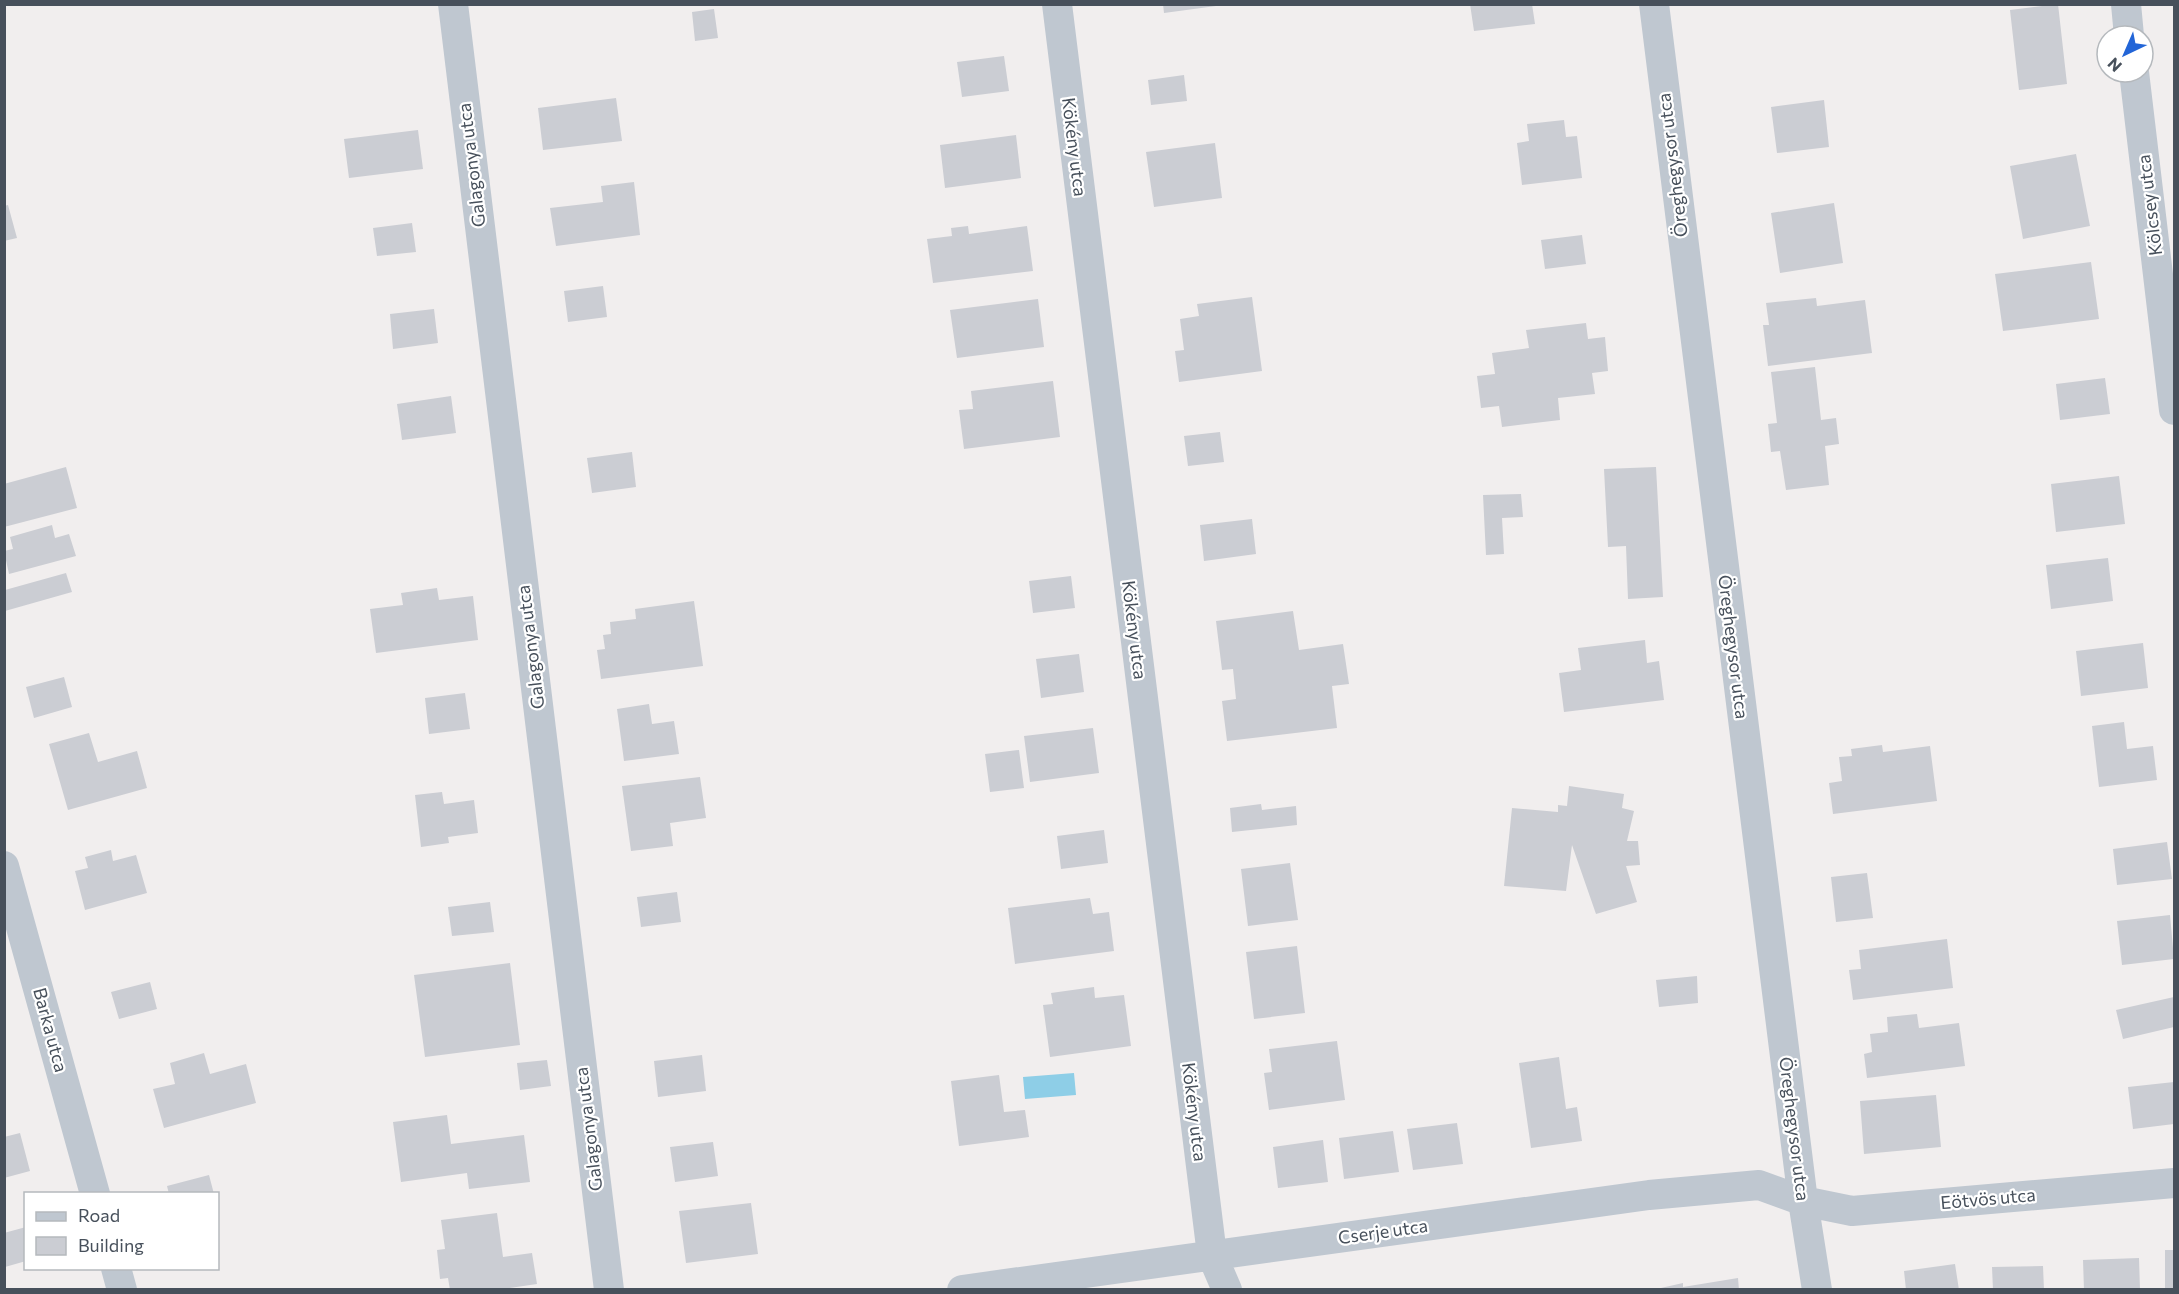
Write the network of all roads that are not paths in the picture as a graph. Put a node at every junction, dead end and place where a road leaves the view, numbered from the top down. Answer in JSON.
{"nodes":[{"id":1,"x":453,"y":4,"type":"edge"},
{"id":2,"x":1057,"y":4,"type":"edge"},
{"id":3,"x":1654,"y":4,"type":"edge"},
{"id":4,"x":2126,"y":4,"type":"edge"},
{"id":5,"x":2128,"y":24,"type":"edge"},
{"id":6,"x":2135,"y":84,"type":"edge"},
{"id":7,"x":2175,"y":410,"type":"edge"},
{"id":8,"x":4,"y":866,"type":"edge"},
{"id":9,"x":2175,"y":1183,"type":"edge"},
{"id":10,"x":94,"y":1192,"type":"edge"},
{"id":11,"x":1803,"y":1201,"type":"junction"},
{"id":12,"x":1212,"y":1255,"type":"junction"},
{"id":13,"x":116,"y":1270,"type":"edge"},
{"id":14,"x":122,"y":1290,"type":"edge"},
{"id":15,"x":609,"y":1290,"type":"edge"},
{"id":16,"x":962,"y":1290,"type":"edge"},
{"id":17,"x":1227,"y":1290,"type":"edge"},
{"id":18,"x":1816,"y":1290,"type":"edge"}],
"edges":[{"from":1,"to":15,"type":"street","name":"Galagonya utca"},
{"from":2,"to":12,"type":"street","name":"Kökény utca"},
{"from":3,"to":11,"type":"street","name":"Öreghegysor utca"},
{"from":4,"to":5,"type":"street"},
{"from":6,"to":7,"type":"street","name":"Kölcsey utca"},
{"from":8,"to":10,"type":"street","name":"Barka utca"},
{"from":9,"to":11,"type":"street","name":"Eötvös utca"},
{"from":11,"to":12,"type":"street","name":"Cserje utca"},
{"from":11,"to":18,"type":"street","name":"Öreghegysor utca"},
{"from":12,"to":16,"type":"street","name":"Cserje utca"},
{"from":12,"to":17,"type":"street","name":"Kökény utca"},
{"from":13,"to":14,"type":"street"}]}
